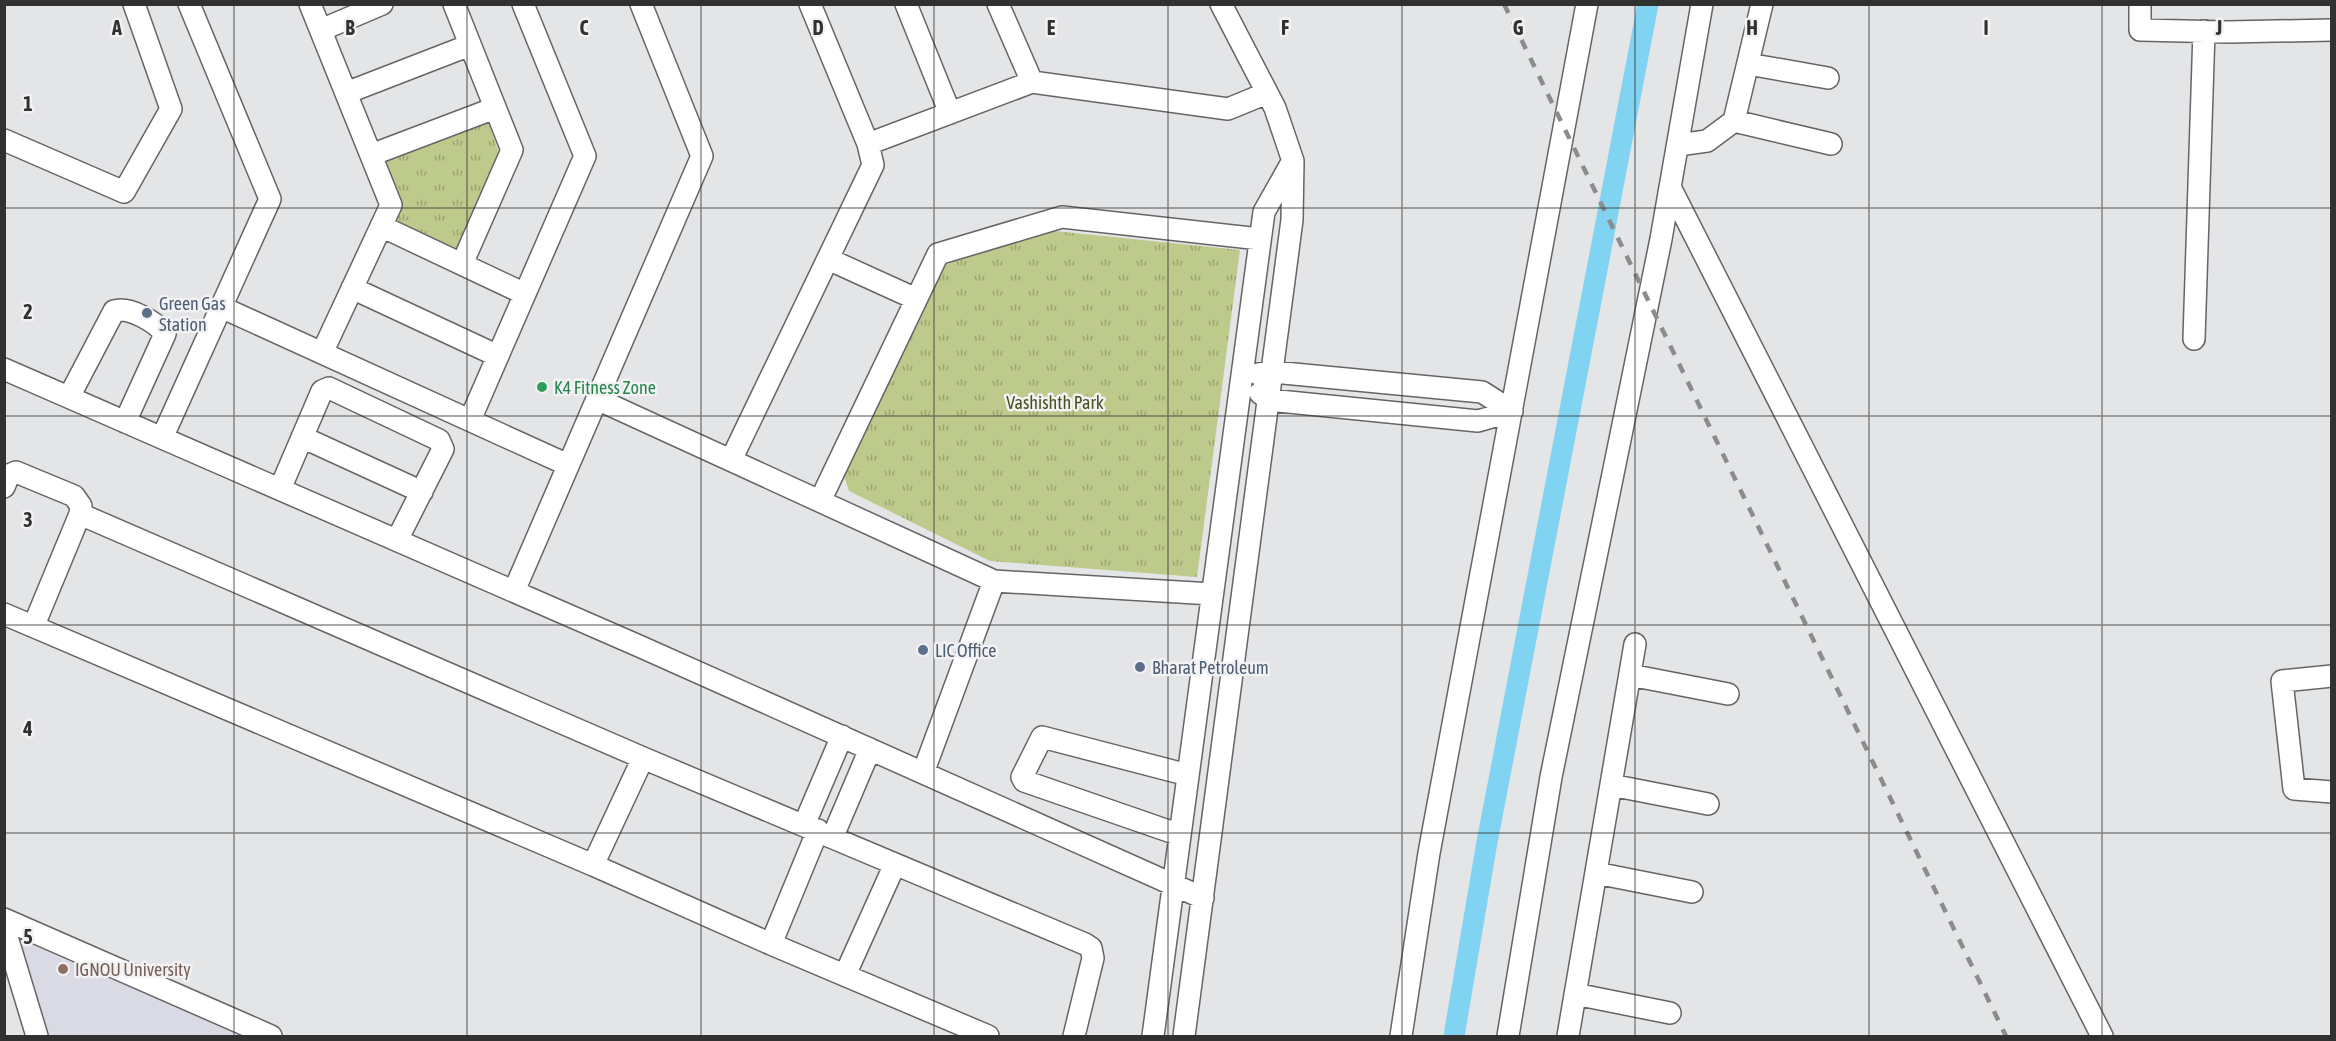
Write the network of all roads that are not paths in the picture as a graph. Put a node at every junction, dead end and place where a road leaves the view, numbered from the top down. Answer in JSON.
{"nodes":[{"id":1,"x":134,"y":4,"type":"edge"},
{"id":2,"x":189,"y":4,"type":"edge"},
{"id":3,"x":310,"y":4,"type":"edge"},
{"id":4,"x":382,"y":4,"type":"edge"},
{"id":5,"x":454,"y":4,"type":"edge"},
{"id":6,"x":523,"y":4,"type":"edge"},
{"id":7,"x":641,"y":4,"type":"edge"},
{"id":8,"x":810,"y":4,"type":"edge"},
{"id":9,"x":906,"y":4,"type":"edge"},
{"id":10,"x":998,"y":4,"type":"edge"},
{"id":11,"x":1221,"y":4,"type":"edge"},
{"id":12,"x":1587,"y":4,"type":"edge"},
{"id":13,"x":1702,"y":4,"type":"edge"},
{"id":14,"x":1762,"y":4,"type":"edge"},
{"id":15,"x":2140,"y":4,"type":"edge"},
{"id":16,"x":321,"y":30,"type":"junction"},
{"id":17,"x":2331,"y":30,"type":"edge"},
{"id":18,"x":2204,"y":32,"type":"junction"},
{"id":19,"x":470,"y":45,"type":"junction"},
{"id":20,"x":1748,"y":64,"type":"junction"},
{"id":21,"x":1828,"y":78,"type":"dead end"},
{"id":22,"x":1032,"y":82,"type":"junction"},
{"id":23,"x":346,"y":93,"type":"junction"},
{"id":24,"x":1267,"y":93,"type":"junction"},
{"id":25,"x":495,"y":108,"type":"junction"},
{"id":26,"x":950,"y":113,"type":"junction"},
{"id":27,"x":1734,"y":121,"type":"junction"},
{"id":28,"x":4,"y":140,"type":"edge"},
{"id":29,"x":868,"y":144,"type":"junction"},
{"id":30,"x":1831,"y":144,"type":"dead end"},
{"id":31,"x":1678,"y":145,"type":"junction"},
{"id":32,"x":371,"y":155,"type":"junction"},
{"id":33,"x":1293,"y":161,"type":"junction"},
{"id":34,"x":1670,"y":187,"type":"junction"},
{"id":35,"x":381,"y":226,"type":"junction"},
{"id":36,"x":1260,"y":239,"type":"junction"},
{"id":37,"x":828,"y":259,"type":"junction"},
{"id":38,"x":462,"y":264,"type":"junction"},
{"id":39,"x":352,"y":288,"type":"junction"},
{"id":40,"x":525,"y":294,"type":"junction"},
{"id":41,"x":916,"y":298,"type":"junction"},
{"id":42,"x":222,"y":308,"type":"junction"},
{"id":43,"x":2194,"y":339,"type":"dead end"},
{"id":44,"x":322,"y":353,"type":"junction"},
{"id":45,"x":498,"y":356,"type":"junction"},
{"id":46,"x":4,"y":369,"type":"edge"},
{"id":47,"x":1273,"y":372,"type":"junction"},
{"id":48,"x":1242,"y":377,"type":"junction"},
{"id":49,"x":69,"y":397,"type":"junction"},
{"id":50,"x":597,"y":399,"type":"junction"},
{"id":51,"x":1269,"y":400,"type":"junction"},
{"id":52,"x":1512,"y":411,"type":"junction"},
{"id":53,"x":470,"y":420,"type":"junction"},
{"id":54,"x":125,"y":422,"type":"junction"},
{"id":55,"x":302,"y":437,"type":"junction"},
{"id":56,"x":162,"y":438,"type":"junction"},
{"id":57,"x":731,"y":460,"type":"junction"},
{"id":58,"x":568,"y":465,"type":"junction"},
{"id":59,"x":4,"y":487,"type":"edge"},
{"id":60,"x":280,"y":489,"type":"junction"},
{"id":61,"x":422,"y":492,"type":"junction"},
{"id":62,"x":820,"y":501,"type":"junction"},
{"id":63,"x":80,"y":514,"type":"junction"},
{"id":64,"x":397,"y":540,"type":"junction"},
{"id":65,"x":994,"y":581,"type":"junction"},
{"id":66,"x":514,"y":591,"type":"junction"},
{"id":67,"x":1212,"y":594,"type":"junction"},
{"id":68,"x":4,"y":614,"type":"edge"},
{"id":69,"x":34,"y":625,"type":"junction"},
{"id":70,"x":1635,"y":644,"type":"dead end"},
{"id":71,"x":1630,"y":675,"type":"junction"},
{"id":72,"x":2331,"y":675,"type":"edge"},
{"id":73,"x":1728,"y":694,"type":"dead end"},
{"id":74,"x":842,"y":736,"type":"junction"},
{"id":75,"x":870,"y":749,"type":"junction"},
{"id":76,"x":643,"y":758,"type":"junction"},
{"id":77,"x":924,"y":773,"type":"junction"},
{"id":78,"x":1188,"y":775,"type":"junction"},
{"id":79,"x":1611,"y":785,"type":"junction"},
{"id":80,"x":2331,"y":792,"type":"edge"},
{"id":81,"x":1708,"y":804,"type":"dead end"},
{"id":82,"x":818,"y":831,"type":"junction"},
{"id":83,"x":1180,"y":835,"type":"junction"},
{"id":84,"x":895,"y":864,"type":"junction"},
{"id":85,"x":593,"y":865,"type":"junction"},
{"id":86,"x":1596,"y":873,"type":"junction"},
{"id":87,"x":1173,"y":885,"type":"junction"},
{"id":88,"x":1692,"y":892,"type":"dead end"},
{"id":89,"x":1203,"y":898,"type":"junction"},
{"id":90,"x":4,"y":919,"type":"edge"},
{"id":91,"x":4,"y":927,"type":"edge"},
{"id":92,"x":771,"y":944,"type":"junction"},
{"id":93,"x":845,"y":975,"type":"junction"},
{"id":94,"x":1575,"y":994,"type":"junction"},
{"id":95,"x":1670,"y":1013,"type":"dead end"},
{"id":96,"x":37,"y":1036,"type":"edge"},
{"id":97,"x":271,"y":1036,"type":"edge"},
{"id":98,"x":988,"y":1036,"type":"edge"},
{"id":99,"x":1074,"y":1036,"type":"edge"},
{"id":100,"x":1153,"y":1036,"type":"edge"},
{"id":101,"x":1184,"y":1036,"type":"edge"},
{"id":102,"x":1401,"y":1036,"type":"edge"},
{"id":103,"x":1508,"y":1036,"type":"edge"},
{"id":104,"x":1568,"y":1036,"type":"edge"},
{"id":105,"x":2102,"y":1036,"type":"edge"}],
"edges":[{"from":1,"to":28,"type":"street"},
{"from":2,"to":42,"type":"street"},
{"from":3,"to":16,"type":"street"},
{"from":4,"to":16,"type":"street"},
{"from":5,"to":19,"type":"street"},
{"from":6,"to":40,"type":"street"},
{"from":7,"to":50,"type":"street"},
{"from":8,"to":29,"type":"street"},
{"from":9,"to":26,"type":"street"},
{"from":10,"to":22,"type":"street"},
{"from":11,"to":24,"type":"street"},
{"from":12,"to":52,"type":"street"},
{"from":13,"to":31,"type":"street"},
{"from":14,"to":20,"type":"street"},
{"from":15,"to":18,"type":"street"},
{"from":16,"to":23,"type":"street"},
{"from":17,"to":18,"type":"street"},
{"from":18,"to":43,"type":"street"},
{"from":19,"to":23,"type":"street"},
{"from":19,"to":25,"type":"street"},
{"from":20,"to":21,"type":"street"},
{"from":20,"to":27,"type":"street"},
{"from":22,"to":24,"type":"street"},
{"from":22,"to":26,"type":"street"},
{"from":23,"to":32,"type":"street"},
{"from":24,"to":33,"type":"street"},
{"from":25,"to":32,"type":"street"},
{"from":25,"to":38,"type":"street"},
{"from":26,"to":29,"type":"street"},
{"from":27,"to":30,"type":"street"},
{"from":27,"to":31,"type":"street"},
{"from":29,"to":37,"type":"street"},
{"from":31,"to":34,"type":"street"},
{"from":32,"to":35,"type":"street"},
{"from":33,"to":36,"type":"street"},
{"from":33,"to":47,"type":"street"},
{"from":34,"to":103,"type":"street"},
{"from":34,"to":105,"type":"street"},
{"from":35,"to":38,"type":"street"},
{"from":35,"to":39,"type":"street"},
{"from":36,"to":41,"type":"street"},
{"from":36,"to":48,"type":"street"},
{"from":37,"to":41,"type":"street"},
{"from":37,"to":57,"type":"street"},
{"from":38,"to":40,"type":"street"},
{"from":39,"to":44,"type":"street"},
{"from":39,"to":45,"type":"street"},
{"from":40,"to":45,"type":"street"},
{"from":41,"to":62,"type":"street"},
{"from":42,"to":44,"type":"street"},
{"from":42,"to":56,"type":"street"},
{"from":44,"to":53,"type":"street"},
{"from":45,"to":53,"type":"street"},
{"from":46,"to":49,"type":"street"},
{"from":47,"to":48,"type":"street"},
{"from":47,"to":51,"type":"street"},
{"from":47,"to":52,"type":"street"},
{"from":48,"to":51,"type":"street"},
{"from":48,"to":67,"type":"street"},
{"from":49,"to":54,"type":"street"},
{"from":49,"to":54,"type":"street"},
{"from":50,"to":57,"type":"street"},
{"from":50,"to":58,"type":"street"},
{"from":51,"to":52,"type":"street"},
{"from":51,"to":89,"type":"street"},
{"from":52,"to":102,"type":"street"},
{"from":53,"to":58,"type":"street"},
{"from":54,"to":56,"type":"street"},
{"from":55,"to":60,"type":"street"},
{"from":55,"to":61,"type":"street"},
{"from":55,"to":61,"type":"street"},
{"from":56,"to":60,"type":"street"},
{"from":57,"to":62,"type":"street"},
{"from":58,"to":66,"type":"street"},
{"from":59,"to":63,"type":"street"},
{"from":60,"to":64,"type":"street"},
{"from":61,"to":64,"type":"street"},
{"from":62,"to":65,"type":"street"},
{"from":63,"to":69,"type":"street"},
{"from":63,"to":76,"type":"street"},
{"from":64,"to":66,"type":"street"},
{"from":65,"to":67,"type":"street"},
{"from":65,"to":77,"type":"street"},
{"from":66,"to":74,"type":"street"},
{"from":67,"to":78,"type":"street"},
{"from":68,"to":69,"type":"street"},
{"from":69,"to":85,"type":"street"},
{"from":70,"to":71,"type":"street"},
{"from":71,"to":73,"type":"street"},
{"from":71,"to":79,"type":"street"},
{"from":72,"to":80,"type":"street"},
{"from":74,"to":75,"type":"street"},
{"from":74,"to":82,"type":"street"},
{"from":75,"to":77,"type":"street"},
{"from":75,"to":82,"type":"street"},
{"from":76,"to":82,"type":"street"},
{"from":76,"to":85,"type":"street"},
{"from":77,"to":87,"type":"street"},
{"from":78,"to":83,"type":"street"},
{"from":78,"to":83,"type":"street"},
{"from":79,"to":81,"type":"street"},
{"from":79,"to":86,"type":"street"},
{"from":82,"to":84,"type":"street"},
{"from":82,"to":92,"type":"street"},
{"from":83,"to":87,"type":"street"},
{"from":84,"to":93,"type":"street"},
{"from":84,"to":99,"type":"street"},
{"from":85,"to":92,"type":"street"},
{"from":86,"to":88,"type":"street"},
{"from":86,"to":94,"type":"street"},
{"from":87,"to":89,"type":"street"},
{"from":87,"to":100,"type":"street"},
{"from":89,"to":101,"type":"street"},
{"from":90,"to":97,"type":"street"},
{"from":91,"to":96,"type":"street"},
{"from":92,"to":93,"type":"street"},
{"from":93,"to":98,"type":"street"},
{"from":94,"to":95,"type":"street"},
{"from":94,"to":104,"type":"street"}]}
